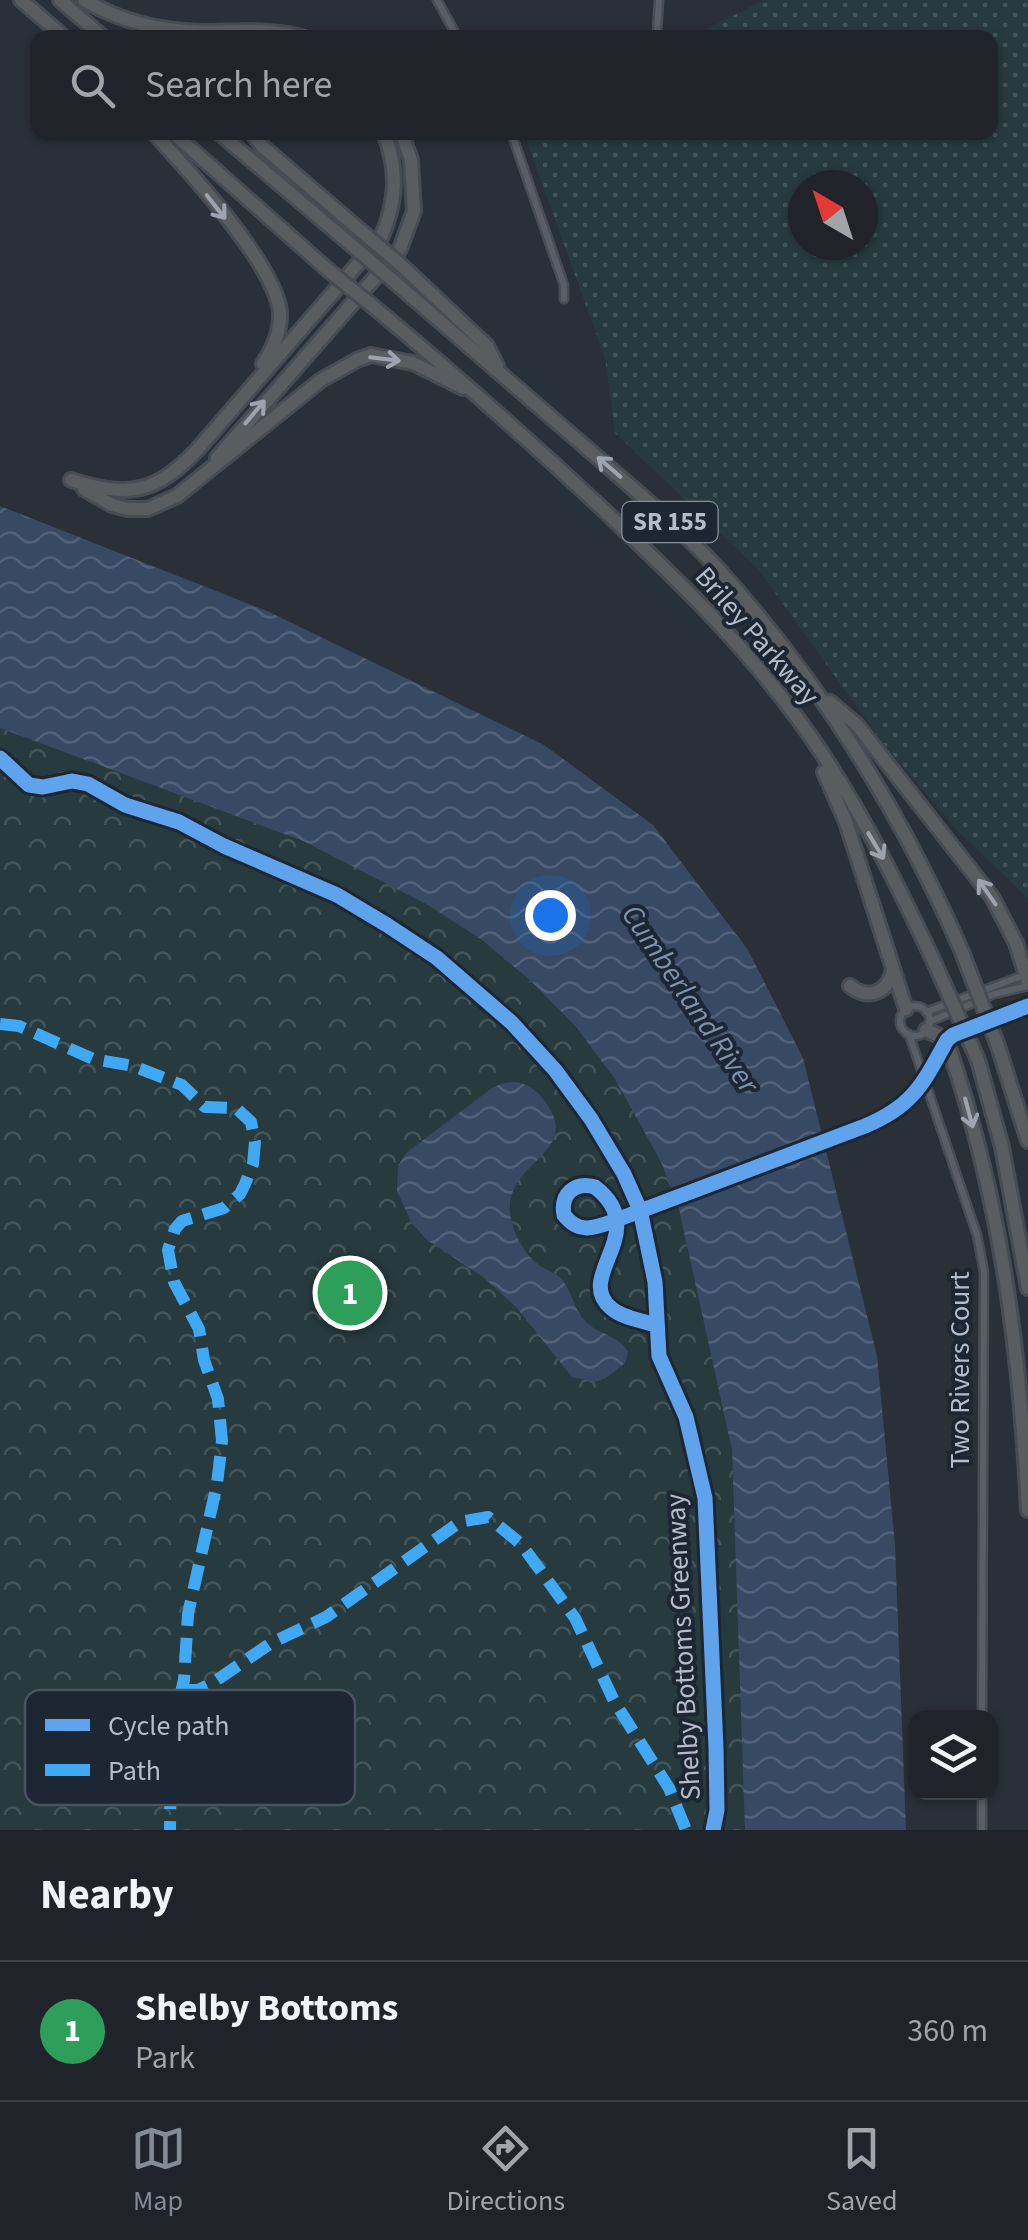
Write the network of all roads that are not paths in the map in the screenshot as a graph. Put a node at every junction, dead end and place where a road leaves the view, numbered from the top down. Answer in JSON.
{"nodes":[{"id":1,"x":22,"y":0,"type":"edge"},
{"id":2,"x":60,"y":0,"type":"edge"},
{"id":3,"x":84,"y":0,"type":"edge"},
{"id":4,"x":436,"y":0,"type":"edge"},
{"id":5,"x":660,"y":0,"type":"edge"},
{"id":6,"x":56,"y":30,"type":"edge"},
{"id":7,"x":95,"y":30,"type":"edge"},
{"id":8,"x":178,"y":30,"type":"edge"},
{"id":9,"x":454,"y":30,"type":"edge"},
{"id":10,"x":657,"y":30,"type":"edge"},
{"id":11,"x":160,"y":140,"type":"edge"},
{"id":12,"x":181,"y":140,"type":"edge"},
{"id":13,"x":227,"y":140,"type":"edge"},
{"id":14,"x":257,"y":140,"type":"edge"},
{"id":15,"x":387,"y":140,"type":"edge"},
{"id":16,"x":404,"y":140,"type":"edge"},
{"id":17,"x":514,"y":140,"type":"edge"},
{"id":18,"x":564,"y":299,"type":"dead end"},
{"id":19,"x":501,"y":372,"type":"junction"},
{"id":20,"x":243,"y":394,"type":"junction"},
{"id":21,"x":483,"y":398,"type":"junction"},
{"id":22,"x":152,"y":486,"type":"junction"},
{"id":23,"x":192,"y":486,"type":"junction"},
{"id":24,"x":160,"y":504,"type":"junction"},
{"id":25,"x":765,"y":677,"type":"junction"},
{"id":26,"x":818,"y":691,"type":"junction"},
{"id":27,"x":892,"y":967,"type":"junction"},
{"id":28,"x":1027,"y":979,"type":"edge"},
{"id":29,"x":850,"y":986,"type":"dead end"},
{"id":30,"x":906,"y":1008,"type":"junction"},
{"id":31,"x":926,"y":1012,"type":"junction"},
{"id":32,"x":925,"y":1029,"type":"junction"},
{"id":33,"x":909,"y":1034,"type":"junction"},
{"id":34,"x":919,"y":1063,"type":"junction"},
{"id":35,"x":1028,"y":1142,"type":"edge"},
{"id":36,"x":1028,"y":1288,"type":"edge"},
{"id":37,"x":1028,"y":1510,"type":"edge"},
{"id":38,"x":982,"y":1710,"type":"edge"},
{"id":39,"x":982,"y":1800,"type":"edge"},
{"id":40,"x":982,"y":1830,"type":"edge"}],
"edges":[{"from":1,"to":6,"type":"highway"},
{"from":2,"to":7,"type":"highway"},
{"from":3,"to":8,"type":"highway"},
{"from":4,"to":9,"type":"street"},
{"from":5,"to":10,"type":"street"},
{"from":11,"to":20,"type":"highway","one_way":true},
{"from":12,"to":21,"type":"highway","name":"Briley Parkway","number":"SR 155","bridge":true},
{"from":13,"to":19,"type":"highway","name":"Briley Parkway","number":"SR 155","bridge":true},
{"from":14,"to":19,"type":"highway","bridge":true},
{"from":15,"to":20,"type":"highway"},
{"from":23,"to":16,"type":"highway","one_way":true},
{"from":17,"to":18,"type":"street"},
{"from":26,"to":19,"type":"highway","name":"Briley Parkway","number":"SR 155","one_way":true},
{"from":20,"to":22,"type":"highway"},
{"from":23,"to":21,"type":"highway","one_way":true},
{"from":21,"to":25,"type":"highway","name":"Briley Parkway","number":"SR 155"},
{"from":22,"to":24,"type":"highway"},
{"from":22,"to":24,"type":"highway"},
{"from":23,"to":24,"type":"highway"},
{"from":25,"to":27,"type":"highway"},
{"from":25,"to":36,"type":"highway","name":"Briley Parkway","number":"SR 155","one_way":true,"bridge":true},
{"from":28,"to":26,"type":"highway","one_way":true},
{"from":26,"to":35,"type":"highway","name":"Briley Parkway","number":"SR 155","bridge":true},
{"from":27,"to":29,"type":"highway"},
{"from":27,"to":30,"type":"highway"},
{"from":28,"to":31,"type":"street"},
{"from":28,"to":32,"type":"street"},
{"from":30,"to":31,"type":"street"},
{"from":30,"to":33,"type":"street"},
{"from":31,"to":32,"type":"street"},
{"from":32,"to":33,"type":"street"},
{"from":32,"to":34,"type":"street"},
{"from":32,"to":37,"type":"highway","one_way":true},
{"from":33,"to":34,"type":"street","name":"Two Rivers Court"},
{"from":34,"to":38,"type":"street","name":"Two Rivers Court"},
{"from":39,"to":40,"type":"street"}]}
